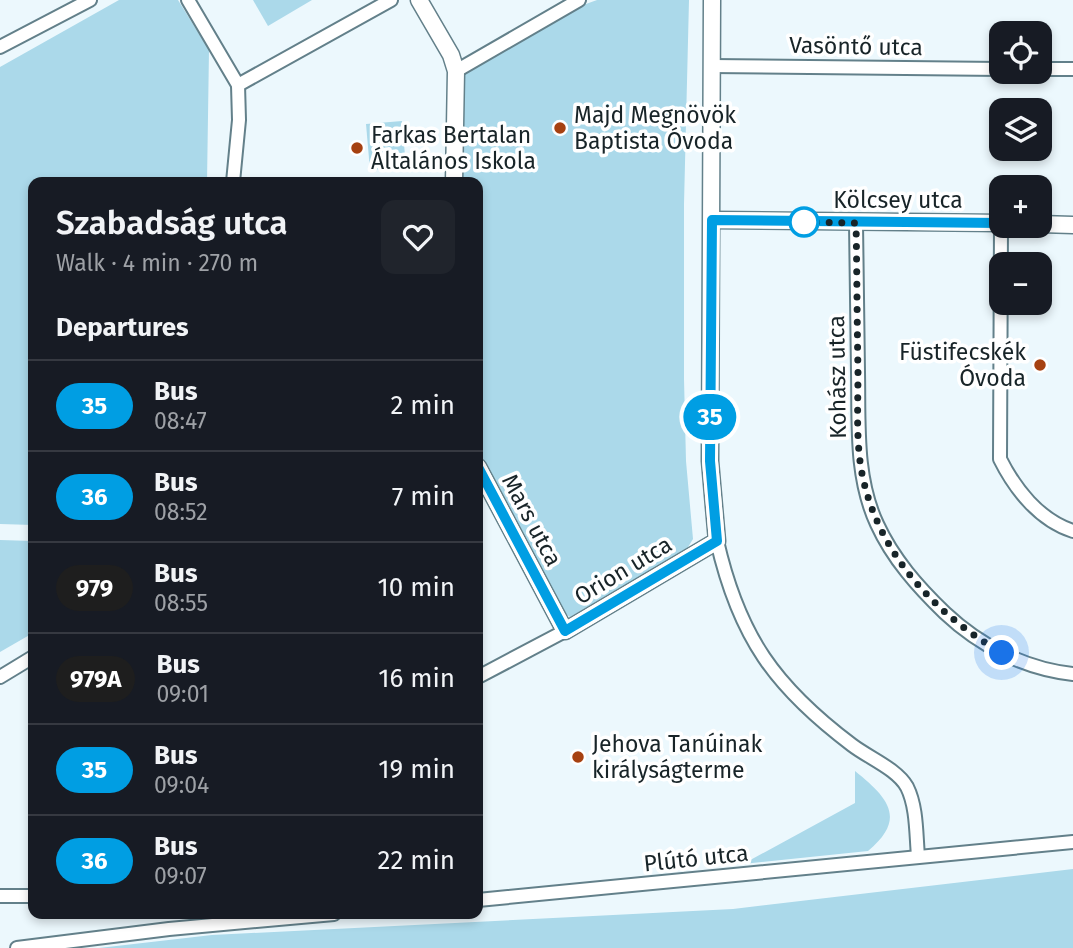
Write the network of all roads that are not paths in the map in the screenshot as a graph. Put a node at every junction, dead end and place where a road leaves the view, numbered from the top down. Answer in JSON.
{"nodes":[{"id":1,"x":90,"y":0,"type":"edge"},
{"id":2,"x":188,"y":0,"type":"edge"},
{"id":3,"x":391,"y":0,"type":"edge"},
{"id":4,"x":579,"y":0,"type":"edge"},
{"id":5,"x":712,"y":0,"type":"edge"},
{"id":6,"x":423,"y":7,"type":"edge"},
{"id":7,"x":0,"y":47,"type":"edge"},
{"id":8,"x":711,"y":66,"type":"junction"},
{"id":9,"x":989,"y":69,"type":"edge"},
{"id":10,"x":1052,"y":69,"type":"edge"},
{"id":11,"x":1073,"y":69,"type":"edge"},
{"id":12,"x":456,"y":71,"type":"junction"},
{"id":13,"x":238,"y":85,"type":"junction"},
{"id":14,"x":233,"y":177,"type":"edge"},
{"id":15,"x":454,"y":177,"type":"edge"},
{"id":16,"x":712,"y":220,"type":"junction"},
{"id":17,"x":856,"y":223,"type":"junction"},
{"id":18,"x":989,"y":223,"type":"edge"},
{"id":19,"x":1052,"y":224,"type":"edge"},
{"id":20,"x":1073,"y":225,"type":"edge"},
{"id":21,"x":1001,"y":238,"type":"edge"},
{"id":22,"x":483,"y":476,"type":"edge"},
{"id":23,"x":1073,"y":531,"type":"edge"},
{"id":24,"x":717,"y":541,"type":"junction"},
{"id":25,"x":565,"y":631,"type":"junction"},
{"id":26,"x":28,"y":660,"type":"edge"},
{"id":27,"x":483,"y":674,"type":"edge"},
{"id":28,"x":1073,"y":674,"type":"edge"},
{"id":29,"x":0,"y":677,"type":"edge"},
{"id":30,"x":1073,"y":842,"type":"edge"},
{"id":31,"x":918,"y":856,"type":"junction"},
{"id":32,"x":0,"y":896,"type":"edge"},
{"id":33,"x":28,"y":896,"type":"edge"},
{"id":34,"x":483,"y":900,"type":"edge"},
{"id":35,"x":279,"y":919,"type":"edge"},
{"id":36,"x":17,"y":948,"type":"edge"}],
"edges":[{"from":1,"to":7,"type":"street"},
{"from":2,"to":13,"type":"street"},
{"from":3,"to":13,"type":"street"},
{"from":4,"to":12,"type":"street"},
{"from":5,"to":8,"type":"street"},
{"from":6,"to":12,"type":"street"},
{"from":8,"to":9,"type":"street","name":"Vasöntő utca"},
{"from":8,"to":16,"type":"street"},
{"from":10,"to":11,"type":"street"},
{"from":12,"to":15,"type":"street"},
{"from":13,"to":14,"type":"street"},
{"from":16,"to":17,"type":"street","name":"Kölcsey utca"},
{"from":16,"to":24,"type":"street"},
{"from":17,"to":18,"type":"street","name":"Kölcsey utca"},
{"from":17,"to":28,"type":"street","name":"Kohász utca"},
{"from":19,"to":20,"type":"street"},
{"from":21,"to":23,"type":"street"},
{"from":22,"to":25,"type":"street","name":"Mars utca"},
{"from":24,"to":25,"type":"street","name":"Orion utca"},
{"from":24,"to":31,"type":"street"},
{"from":25,"to":27,"type":"street","name":"Orion utca"},
{"from":26,"to":29,"type":"street"},
{"from":30,"to":31,"type":"street","name":"Plútó utca"},
{"from":31,"to":34,"type":"street","name":"Plútó utca"},
{"from":32,"to":33,"type":"street"},
{"from":35,"to":36,"type":"street"}]}
